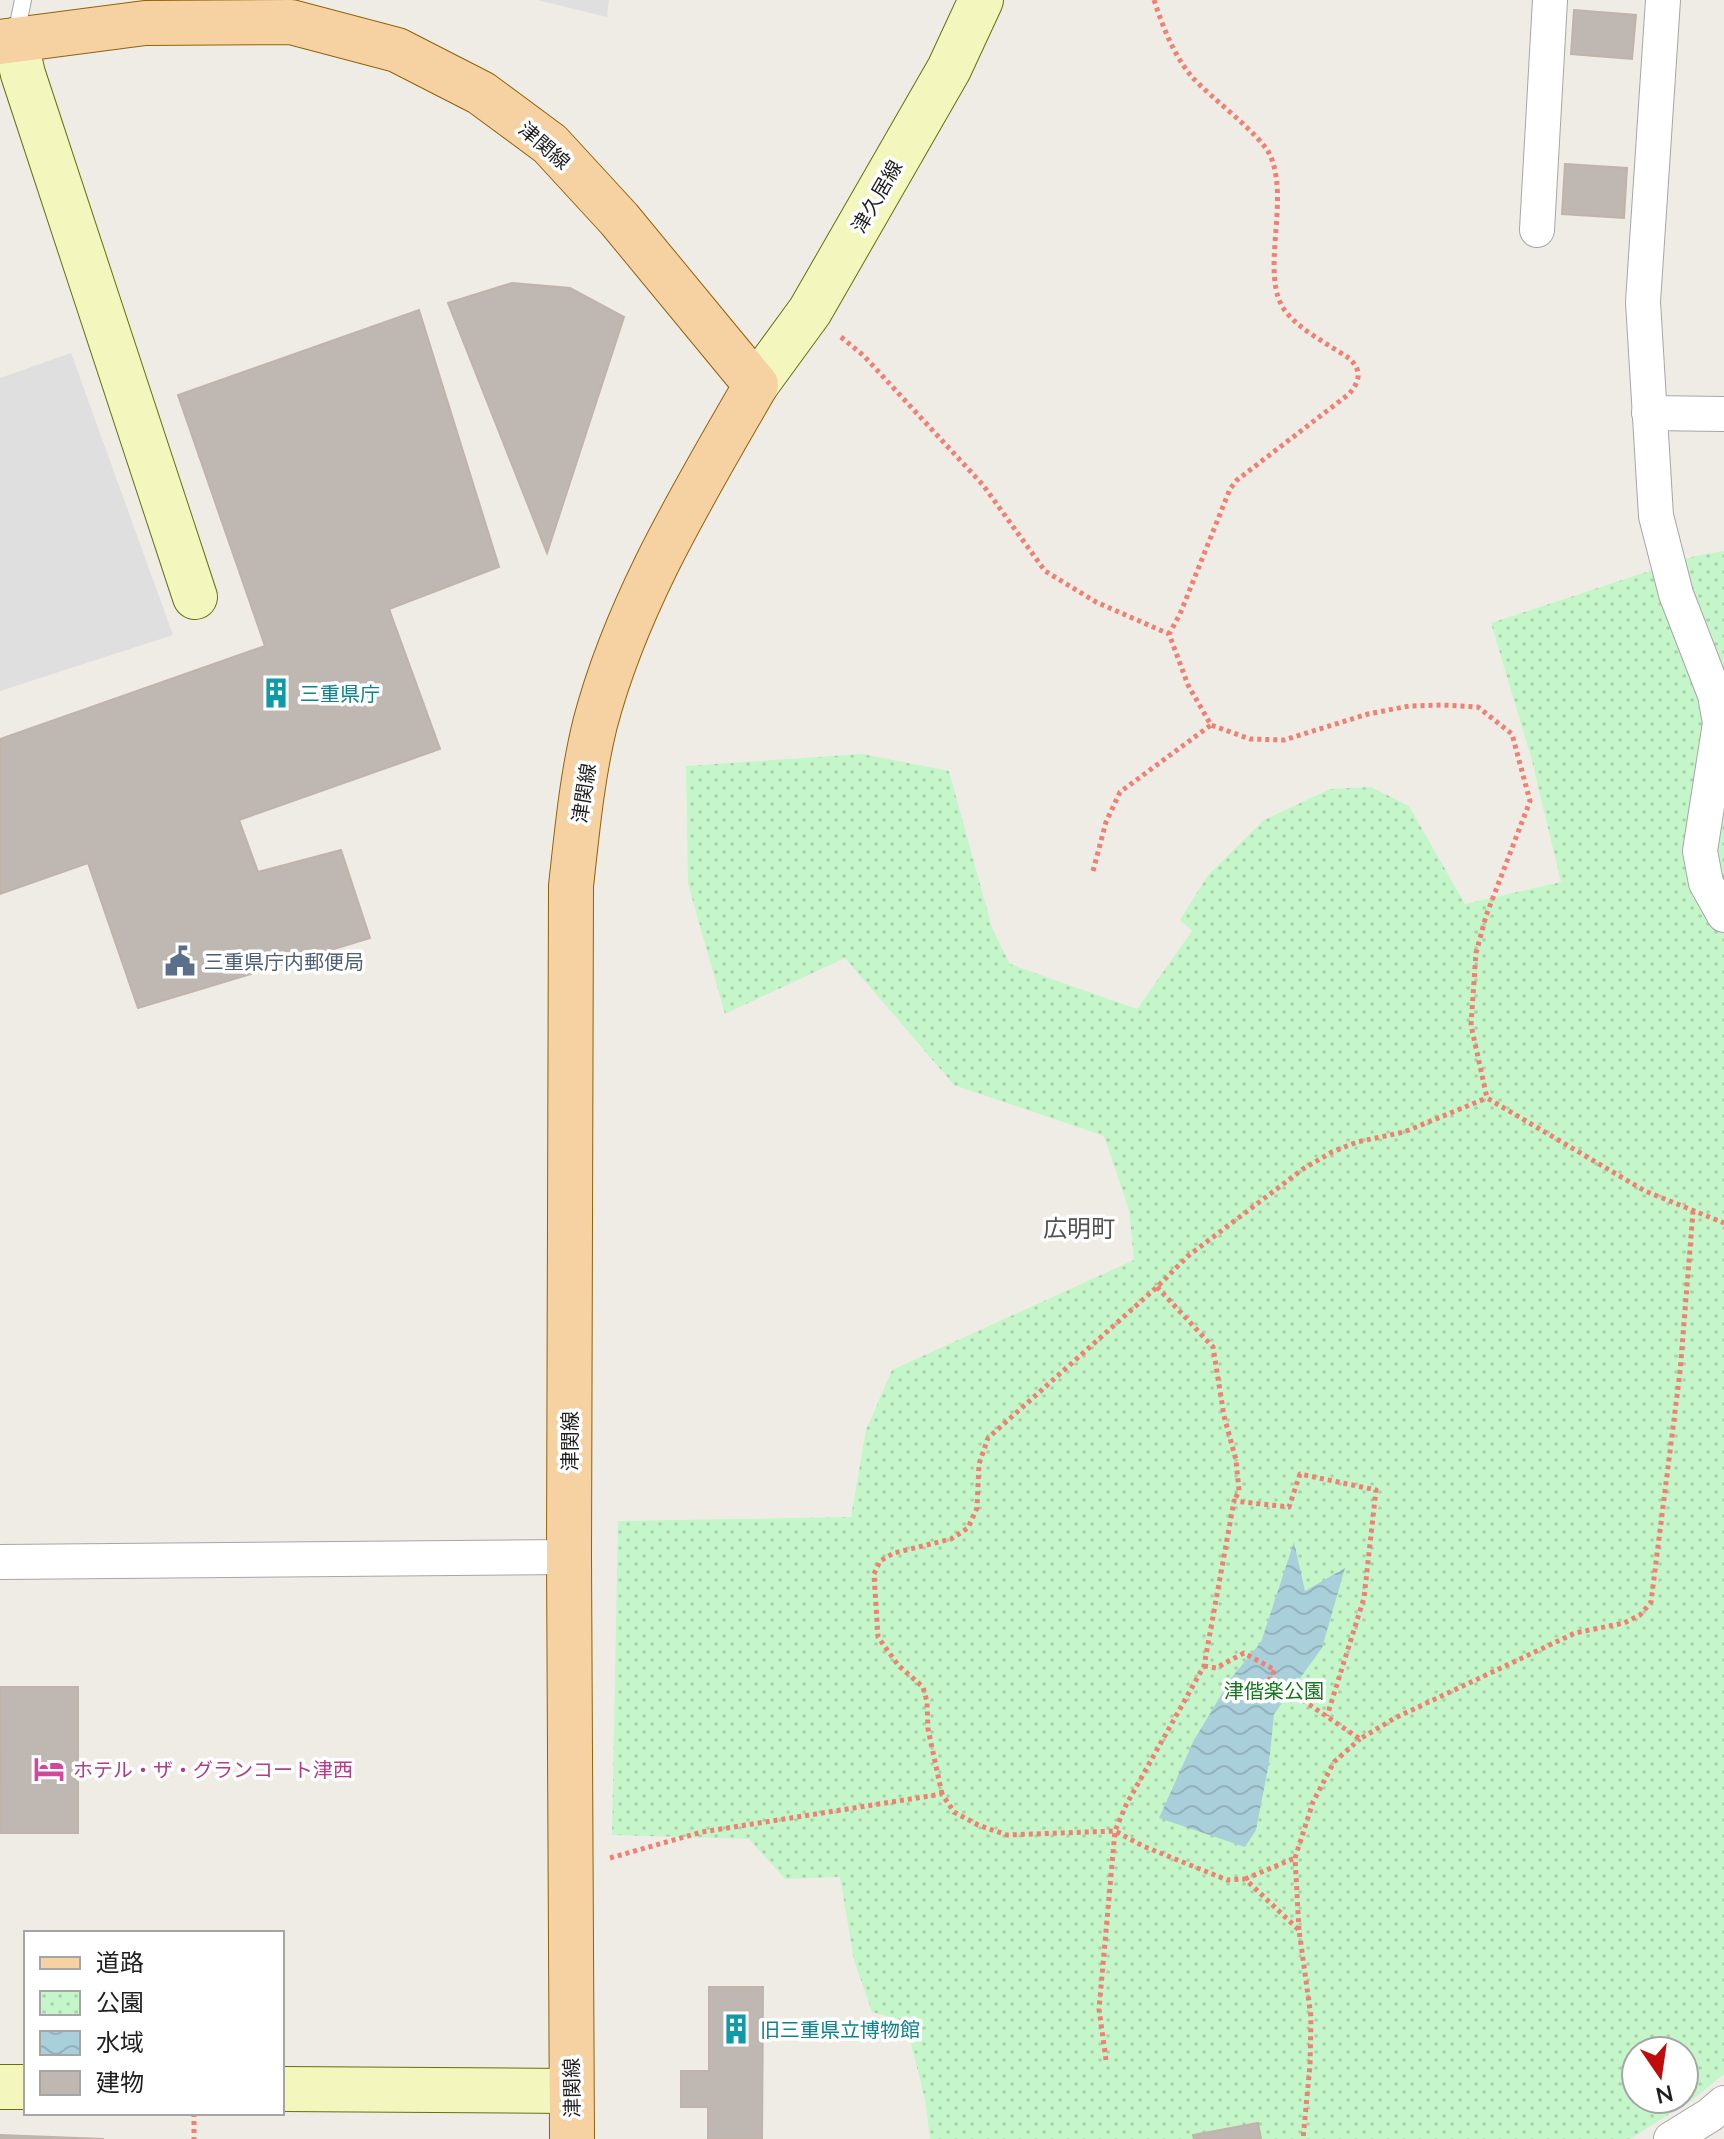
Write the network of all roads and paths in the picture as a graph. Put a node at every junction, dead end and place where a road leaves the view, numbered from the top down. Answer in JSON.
{"nodes":[{"id":1,"x":981,"y":0,"type":"edge"},
{"id":2,"x":1154,"y":0,"type":"edge"},
{"id":3,"x":1550,"y":0,"type":"edge"},
{"id":4,"x":1663,"y":0,"type":"edge"},
{"id":5,"x":13,"y":27,"type":"edge"},
{"id":6,"x":1537,"y":230,"type":"dead end"},
{"id":7,"x":810,"y":311,"type":"junction"},
{"id":8,"x":756,"y":385,"type":"junction"},
{"id":9,"x":1649,"y":413,"type":"junction"},
{"id":10,"x":1724,"y":414,"type":"edge"},
{"id":11,"x":195,"y":597,"type":"dead end"},
{"id":12,"x":1169,"y":634,"type":"junction"},
{"id":13,"x":1211,"y":725,"type":"junction"},
{"id":14,"x":1093,"y":871,"type":"dead end"},
{"id":15,"x":1724,"y":915,"type":"edge"},
{"id":16,"x":1487,"y":1098,"type":"junction"},
{"id":17,"x":1693,"y":1212,"type":"junction"},
{"id":18,"x":1724,"y":1223,"type":"edge"},
{"id":19,"x":1157,"y":1287,"type":"junction"},
{"id":20,"x":1234,"y":1501,"type":"junction"},
{"id":21,"x":569,"y":1557,"type":"junction"},
{"id":22,"x":0,"y":1562,"type":"edge"},
{"id":23,"x":1204,"y":1666,"type":"junction"},
{"id":24,"x":1327,"y":1716,"type":"junction"},
{"id":25,"x":1360,"y":1739,"type":"junction"},
{"id":26,"x":942,"y":1794,"type":"junction"},
{"id":27,"x":1115,"y":1831,"type":"junction"},
{"id":28,"x":1295,"y":1858,"type":"junction"},
{"id":29,"x":571,"y":1869,"type":"junction"},
{"id":30,"x":1245,"y":1879,"type":"junction"},
{"id":31,"x":1299,"y":1930,"type":"junction"},
{"id":32,"x":1106,"y":2060,"type":"dead end"},
{"id":33,"x":0,"y":2087,"type":"edge"},
{"id":34,"x":24,"y":2087,"type":"edge"},
{"id":35,"x":284,"y":2089,"type":"edge"},
{"id":36,"x":570,"y":2091,"type":"junction"},
{"id":37,"x":1724,"y":2103,"type":"edge"},
{"id":38,"x":194,"y":2115,"type":"edge"},
{"id":39,"x":194,"y":2139,"type":"edge"},
{"id":40,"x":572,"y":2139,"type":"edge"},
{"id":41,"x":1303,"y":2139,"type":"edge"},
{"id":42,"x":1671,"y":2139,"type":"edge"}],
"edges":[{"from":1,"to":7,"type":"street","name":"津久居線"},
{"from":2,"to":12,"type":"path"},
{"from":3,"to":6,"type":"street"},
{"from":4,"to":9,"type":"street"},
{"from":5,"to":8,"type":"main road","name":"津関線"},
{"from":5,"to":11,"type":"street"},
{"from":7,"to":8,"type":"street","name":"津久居線"},
{"from":7,"to":12,"type":"path"},
{"from":8,"to":21,"type":"main road","name":"津関線"},
{"from":9,"to":10,"type":"street"},
{"from":9,"to":15,"type":"street"},
{"from":12,"to":13,"type":"path"},
{"from":13,"to":14,"type":"path"},
{"from":13,"to":16,"type":"path"},
{"from":16,"to":17,"type":"path"},
{"from":16,"to":19,"type":"path"},
{"from":17,"to":18,"type":"path"},
{"from":17,"to":25,"type":"path"},
{"from":19,"to":20,"type":"path"},
{"from":19,"to":26,"type":"path"},
{"from":20,"to":23,"type":"path"},
{"from":20,"to":24,"type":"path"},
{"from":21,"to":22,"type":"street"},
{"from":21,"to":29,"type":"main road","name":"津関線"},
{"from":23,"to":24,"type":"path"},
{"from":23,"to":27,"type":"path"},
{"from":24,"to":25,"type":"path"},
{"from":25,"to":28,"type":"path"},
{"from":26,"to":27,"type":"path"},
{"from":26,"to":29,"type":"path"},
{"from":27,"to":30,"type":"path"},
{"from":27,"to":32,"type":"path"},
{"from":28,"to":30,"type":"path"},
{"from":28,"to":31,"type":"path"},
{"from":29,"to":36,"type":"main road","name":"津関線"},
{"from":30,"to":31,"type":"path"},
{"from":31,"to":41,"type":"path"},
{"from":33,"to":34,"type":"street"},
{"from":35,"to":36,"type":"street"},
{"from":36,"to":40,"type":"main road","name":"津関線"},
{"from":37,"to":42,"type":"street"},
{"from":38,"to":39,"type":"path"}]}
